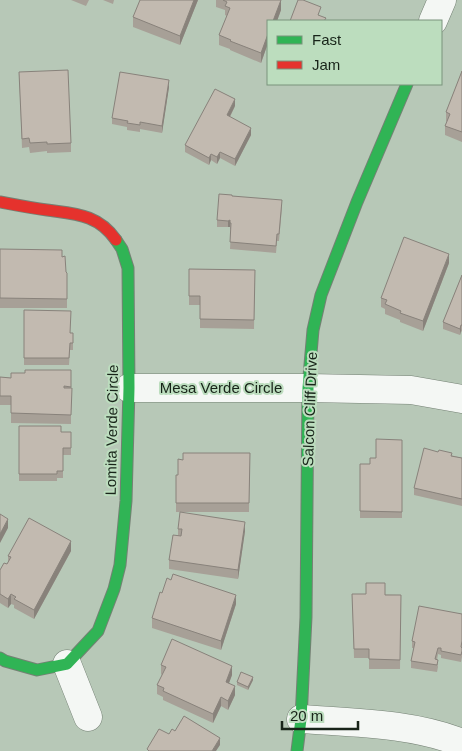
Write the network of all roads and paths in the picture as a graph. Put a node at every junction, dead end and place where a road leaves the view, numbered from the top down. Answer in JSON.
{"nodes":[{"id":1,"x":442,"y":0,"type":"edge"},
{"id":2,"x":433,"y":20,"type":"edge"},
{"id":3,"x":407,"y":85,"type":"edge"},
{"id":4,"x":0,"y":202,"type":"edge"},
{"id":5,"x":129,"y":388,"type":"junction"},
{"id":6,"x":308,"y":388,"type":"junction"},
{"id":7,"x":462,"y":399,"type":"edge"},
{"id":8,"x":0,"y":658,"type":"edge"},
{"id":9,"x":67,"y":664,"type":"junction"},
{"id":10,"x":88,"y":717,"type":"dead end"},
{"id":11,"x":301,"y":719,"type":"junction"},
{"id":12,"x":462,"y":743,"type":"edge"},
{"id":13,"x":297,"y":751,"type":"edge"}],
"edges":[{"from":1,"to":2,"type":"street"},
{"from":3,"to":6,"type":"street","name":"Salcon Cliff Drive"},
{"from":4,"to":5,"type":"street","name":"Lomita Verde Circle"},
{"from":5,"to":6,"type":"street","name":"Mesa Verde Circle"},
{"from":5,"to":9,"type":"street","name":"Lomita Verde Circle"},
{"from":6,"to":7,"type":"street","name":"Mesa Verde Circle"},
{"from":6,"to":11,"type":"street","name":"Salcon Cliff Drive"},
{"from":8,"to":9,"type":"street"},
{"from":9,"to":10,"type":"street"},
{"from":11,"to":12,"type":"street"},
{"from":11,"to":13,"type":"street","name":"Salcon Cliff Drive"}]}
